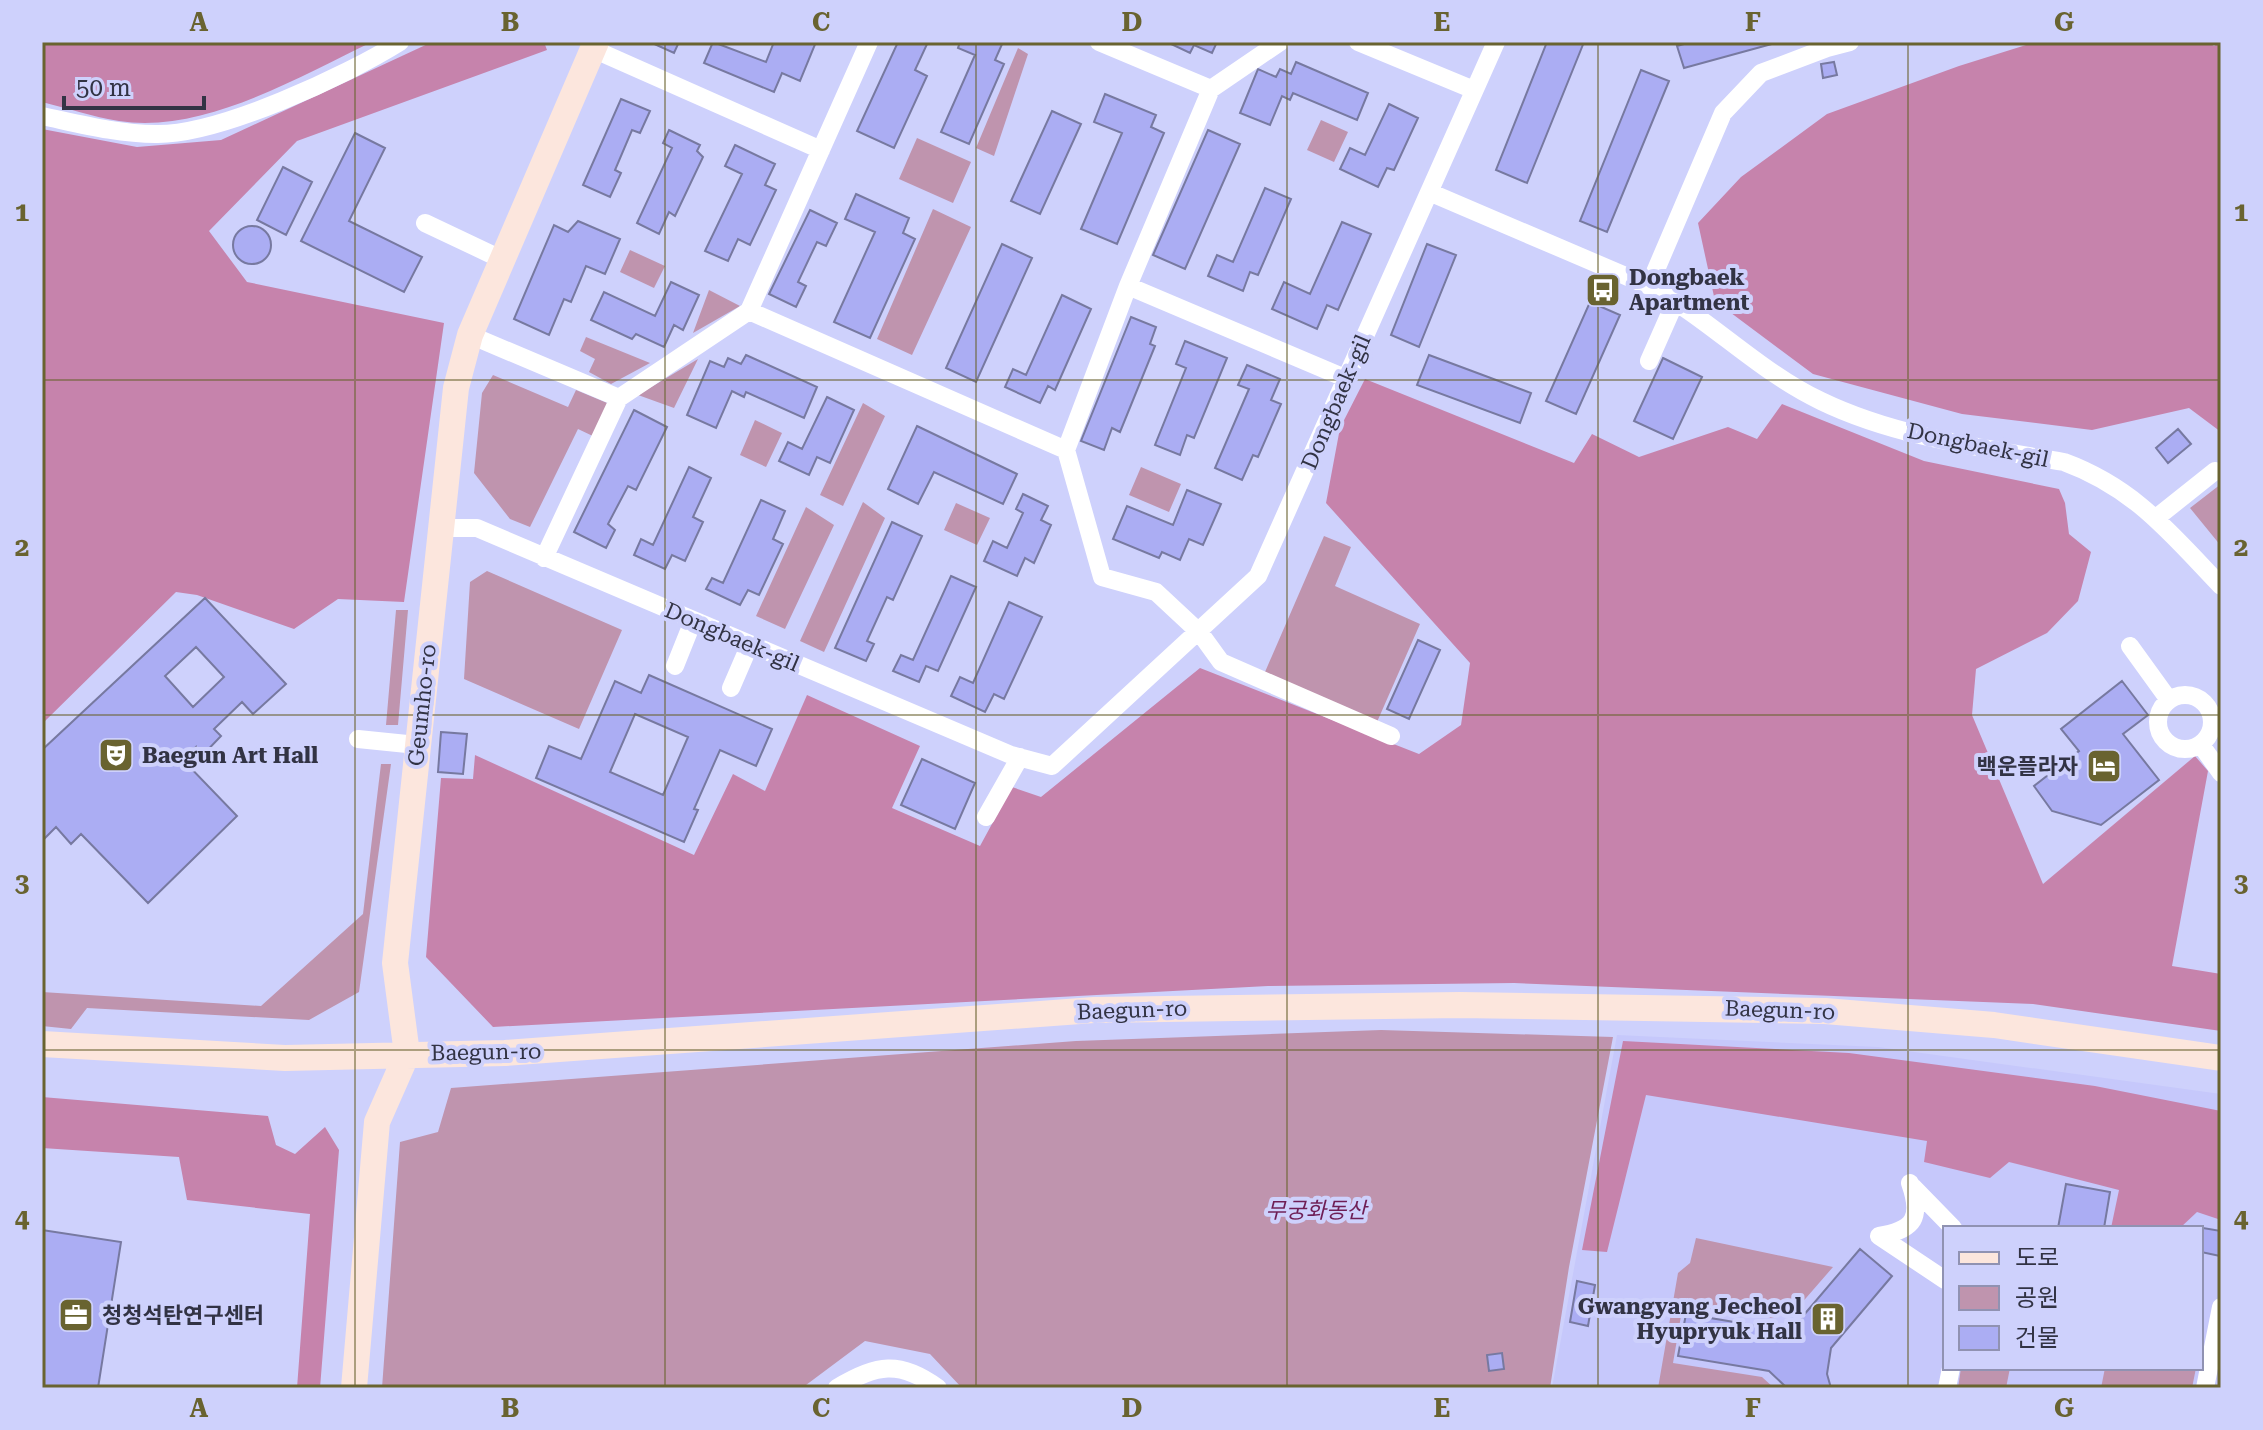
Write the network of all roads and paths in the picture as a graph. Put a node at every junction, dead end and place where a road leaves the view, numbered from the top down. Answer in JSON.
{"nodes":[{"id":1,"x":400,"y":42,"type":"edge"},
{"id":2,"x":869,"y":42,"type":"edge"},
{"id":3,"x":1099,"y":42,"type":"edge"},
{"id":4,"x":1280,"y":42,"type":"edge"},
{"id":5,"x":1358,"y":42,"type":"edge"},
{"id":6,"x":1496,"y":42,"type":"edge"},
{"id":7,"x":1850,"y":42,"type":"edge"},
{"id":8,"x":1826,"y":45,"type":"edge"},
{"id":9,"x":589,"y":49,"type":"edge"},
{"id":10,"x":1211,"y":89,"type":"junction"},
{"id":11,"x":1474,"y":90,"type":"junction"},
{"id":12,"x":42,"y":116,"type":"edge"},
{"id":13,"x":821,"y":150,"type":"junction"},
{"id":14,"x":1429,"y":192,"type":"junction"},
{"id":15,"x":425,"y":223,"type":"dead end"},
{"id":16,"x":503,"y":260,"type":"junction"},
{"id":17,"x":1128,"y":286,"type":"junction"},
{"id":18,"x":1649,"y":286,"type":"junction"},
{"id":19,"x":1676,"y":300,"type":"junction"},
{"id":20,"x":749,"y":311,"type":"junction"},
{"id":21,"x":470,"y":335,"type":"junction"},
{"id":22,"x":1649,"y":361,"type":"dead end"},
{"id":23,"x":1345,"y":378,"type":"junction"},
{"id":24,"x":619,"y":398,"type":"junction"},
{"id":25,"x":1066,"y":450,"type":"junction"},
{"id":26,"x":2215,"y":471,"type":"dead end"},
{"id":27,"x":2156,"y":518,"type":"junction"},
{"id":28,"x":440,"y":528,"type":"junction"},
{"id":29,"x":544,"y":558,"type":"junction"},
{"id":30,"x":2221,"y":586,"type":"edge"},
{"id":31,"x":693,"y":621,"type":"junction"},
{"id":32,"x":1200,"y":633,"type":"junction"},
{"id":33,"x":750,"y":644,"type":"junction"},
{"id":34,"x":2130,"y":646,"type":"dead end"},
{"id":35,"x":675,"y":666,"type":"dead end"},
{"id":36,"x":731,"y":688,"type":"dead end"},
{"id":37,"x":2169,"y":700,"type":"junction"},
{"id":38,"x":2214,"y":702,"type":"edge"},
{"id":39,"x":1391,"y":736,"type":"dead end"},
{"id":40,"x":358,"y":739,"type":"dead end"},
{"id":41,"x":417,"y":745,"type":"junction"},
{"id":42,"x":2201,"y":745,"type":"junction"},
{"id":43,"x":1020,"y":757,"type":"junction"},
{"id":44,"x":2221,"y":773,"type":"edge"},
{"id":45,"x":986,"y":817,"type":"dead end"},
{"id":46,"x":42,"y":1044,"type":"edge"},
{"id":47,"x":407,"y":1054,"type":"junction"},
{"id":48,"x":2221,"y":1058,"type":"edge"},
{"id":49,"x":1951,"y":1226,"type":"edge"},
{"id":50,"x":1943,"y":1279,"type":"edge"},
{"id":51,"x":2221,"y":1307,"type":"edge"},
{"id":52,"x":2212,"y":1334,"type":"edge"},
{"id":53,"x":354,"y":1388,"type":"edge"},
{"id":54,"x":837,"y":1388,"type":"edge"},
{"id":55,"x":938,"y":1388,"type":"edge"},
{"id":56,"x":2205,"y":1388,"type":"edge"}],
"edges":[{"from":1,"to":12,"type":"street"},
{"from":2,"to":13,"type":"street"},
{"from":3,"to":10,"type":"street"},
{"from":4,"to":10,"type":"street"},
{"from":5,"to":11,"type":"street"},
{"from":6,"to":11,"type":"street"},
{"from":7,"to":8,"type":"street"},
{"from":8,"to":18,"type":"street"},
{"from":9,"to":13,"type":"street"},
{"from":9,"to":16,"type":"main road","name":"Geumho-ro"},
{"from":10,"to":17,"type":"street"},
{"from":11,"to":14,"type":"street"},
{"from":13,"to":20,"type":"street"},
{"from":14,"to":18,"type":"street","name":"Dongbaek-gil"},
{"from":14,"to":23,"type":"street","name":"Dongbaek-gil"},
{"from":15,"to":16,"type":"street"},
{"from":16,"to":21,"type":"main road","name":"Geumho-ro"},
{"from":17,"to":23,"type":"street"},
{"from":17,"to":25,"type":"street"},
{"from":18,"to":19,"type":"street","name":"Dongbaek-gil"},
{"from":19,"to":22,"type":"street"},
{"from":19,"to":27,"type":"street","name":"Dongbaek-gil"},
{"from":20,"to":24,"type":"street"},
{"from":20,"to":25,"type":"street"},
{"from":21,"to":24,"type":"street"},
{"from":21,"to":28,"type":"main road","name":"Geumho-ro"},
{"from":23,"to":32,"type":"street","name":"Dongbaek-gil"},
{"from":24,"to":29,"type":"street"},
{"from":25,"to":32,"type":"street"},
{"from":26,"to":27,"type":"street"},
{"from":27,"to":30,"type":"street","name":"Dongbaek-gil"},
{"from":28,"to":29,"type":"street","name":"Dongbaek-gil"},
{"from":28,"to":41,"type":"main road","name":"Geumho-ro"},
{"from":29,"to":31,"type":"street","name":"Dongbaek-gil"},
{"from":31,"to":33,"type":"street","name":"Dongbaek-gil"},
{"from":31,"to":35,"type":"street"},
{"from":32,"to":39,"type":"street"},
{"from":32,"to":43,"type":"street","name":"Dongbaek-gil"},
{"from":33,"to":36,"type":"street"},
{"from":33,"to":43,"type":"street","name":"Dongbaek-gil"},
{"from":34,"to":37,"type":"street"},
{"from":37,"to":38,"type":"street"},
{"from":37,"to":42,"type":"street"},
{"from":38,"to":42,"type":"street"},
{"from":40,"to":41,"type":"street"},
{"from":41,"to":47,"type":"main road","name":"Geumho-ro"},
{"from":42,"to":44,"type":"street"},
{"from":43,"to":45,"type":"street"},
{"from":46,"to":47,"type":"main road","name":"Baegun-ro"},
{"from":47,"to":48,"type":"main road","name":"Baegun-ro"},
{"from":47,"to":53,"type":"main road"},
{"from":49,"to":50,"type":"street"},
{"from":51,"to":52,"type":"street"},
{"from":52,"to":56,"type":"street"},
{"from":54,"to":55,"type":"street"}]}
